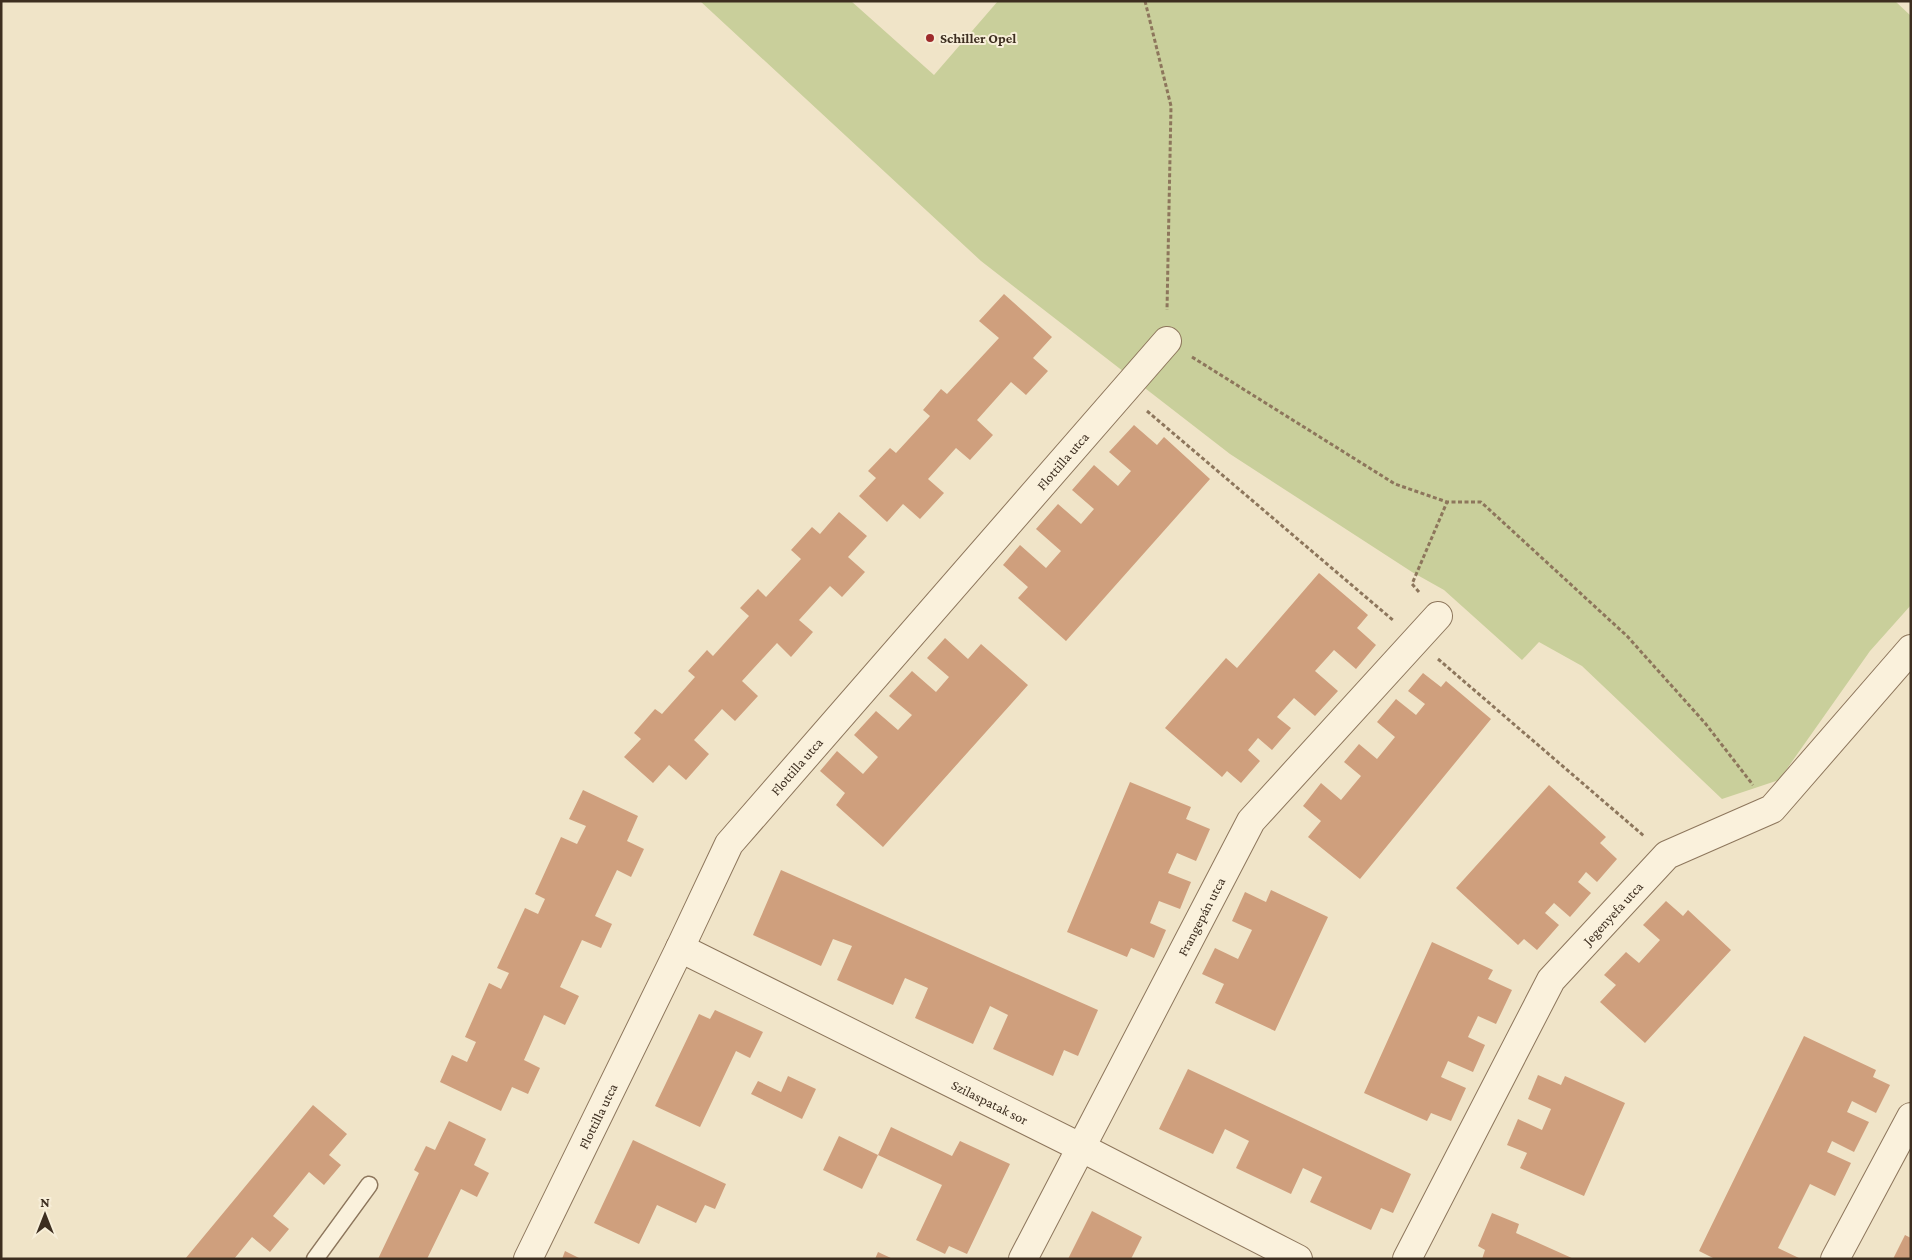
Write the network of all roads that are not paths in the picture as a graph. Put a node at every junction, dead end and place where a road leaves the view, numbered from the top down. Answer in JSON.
{"nodes":[{"id":1,"x":1167,"y":342,"type":"road end"},
{"id":2,"x":1438,"y":616,"type":"road end"},
{"id":3,"x":1911,"y":649,"type":"edge"},
{"id":4,"x":680,"y":948,"type":"junction"},
{"id":5,"x":1911,"y":1117,"type":"edge"},
{"id":6,"x":1080,"y":1147,"type":"junction"},
{"id":7,"x":370,"y":1185,"type":"dead end"},
{"id":8,"x":315,"y":1259,"type":"edge"},
{"id":9,"x":528,"y":1259,"type":"edge"},
{"id":10,"x":1023,"y":1259,"type":"edge"},
{"id":11,"x":1298,"y":1259,"type":"edge"},
{"id":12,"x":1407,"y":1259,"type":"edge"},
{"id":13,"x":1835,"y":1259,"type":"edge"}],
"edges":[{"from":1,"to":4,"type":"street","name":"Flottilla utca"},
{"from":2,"to":6,"type":"street","name":"Frangepán utca"},
{"from":3,"to":12,"type":"street","name":"Jegenyefa utca"},
{"from":4,"to":6,"type":"street","name":"Szilaspatak sor"},
{"from":4,"to":9,"type":"street","name":"Flottilla utca"},
{"from":5,"to":13,"type":"street"},
{"from":6,"to":10,"type":"street","name":"Frangepán utca"},
{"from":6,"to":11,"type":"street","name":"Szilaspatak sor"},
{"from":7,"to":8,"type":"lane"}]}
